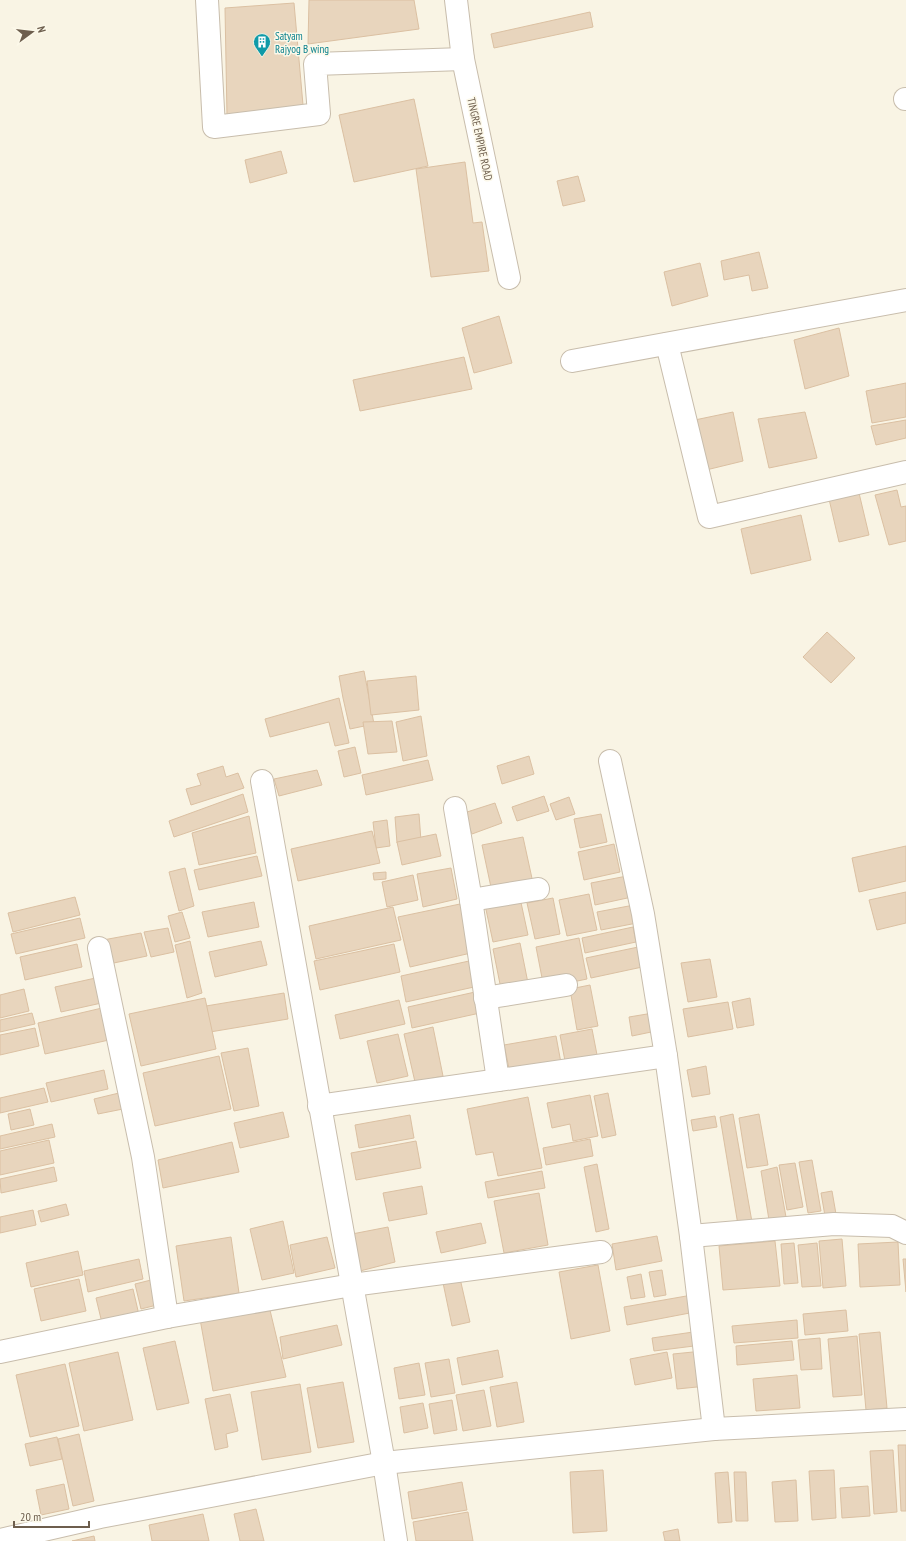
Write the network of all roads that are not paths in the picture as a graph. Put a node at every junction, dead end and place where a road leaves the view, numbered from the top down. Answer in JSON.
{"nodes":[{"id":1,"x":207,"y":0,"type":"edge"},
{"id":2,"x":456,"y":0,"type":"edge"},
{"id":3,"x":463,"y":59,"type":"junction"},
{"id":4,"x":509,"y":278,"type":"dead end"},
{"id":5,"x":906,"y":300,"type":"edge"},
{"id":6,"x":667,"y":344,"type":"junction"},
{"id":7,"x":572,"y":361,"type":"dead end"},
{"id":8,"x":906,"y":472,"type":"edge"},
{"id":9,"x":610,"y":761,"type":"dead end"},
{"id":10,"x":262,"y":781,"type":"dead end"},
{"id":11,"x":455,"y":808,"type":"dead end"},
{"id":12,"x":538,"y":889,"type":"dead end"},
{"id":13,"x":471,"y":900,"type":"junction"},
{"id":14,"x":99,"y":948,"type":"dead end"},
{"id":15,"x":566,"y":985,"type":"dead end"},
{"id":16,"x":485,"y":998,"type":"junction"},
{"id":17,"x":666,"y":1056,"type":"junction"},
{"id":18,"x":498,"y":1080,"type":"junction"},
{"id":19,"x":320,"y":1106,"type":"junction"},
{"id":20,"x":906,"y":1233,"type":"edge"},
{"id":21,"x":691,"y":1236,"type":"junction"},
{"id":22,"x":601,"y":1252,"type":"dead end"},
{"id":23,"x":352,"y":1285,"type":"junction"},
{"id":24,"x":167,"y":1317,"type":"junction"},
{"id":25,"x":1,"y":1347,"type":"edge"},
{"id":26,"x":906,"y":1419,"type":"edge"},
{"id":27,"x":714,"y":1429,"type":"junction"},
{"id":28,"x":384,"y":1463,"type":"junction"},
{"id":29,"x":0,"y":1540,"type":"edge"},
{"id":30,"x":396,"y":1541,"type":"edge"}],
"edges":[{"from":1,"to":3,"type":"street"},
{"from":2,"to":3,"type":"street","name":"TINGRE EMPIRE ROAD"},
{"from":3,"to":4,"type":"street","name":"TINGRE EMPIRE ROAD"},
{"from":5,"to":6,"type":"street"},
{"from":6,"to":7,"type":"street"},
{"from":6,"to":8,"type":"street"},
{"from":9,"to":17,"type":"street"},
{"from":10,"to":19,"type":"street"},
{"from":11,"to":13,"type":"street"},
{"from":12,"to":13,"type":"street"},
{"from":13,"to":16,"type":"street"},
{"from":14,"to":24,"type":"street"},
{"from":15,"to":16,"type":"street"},
{"from":16,"to":18,"type":"street"},
{"from":17,"to":18,"type":"street"},
{"from":17,"to":21,"type":"street"},
{"from":18,"to":19,"type":"street"},
{"from":19,"to":23,"type":"street"},
{"from":20,"to":21,"type":"street"},
{"from":21,"to":27,"type":"street"},
{"from":22,"to":23,"type":"street"},
{"from":23,"to":24,"type":"street"},
{"from":23,"to":28,"type":"street"},
{"from":24,"to":25,"type":"street"},
{"from":26,"to":27,"type":"street"},
{"from":27,"to":28,"type":"street"},
{"from":28,"to":29,"type":"street"},
{"from":28,"to":30,"type":"street"}]}
